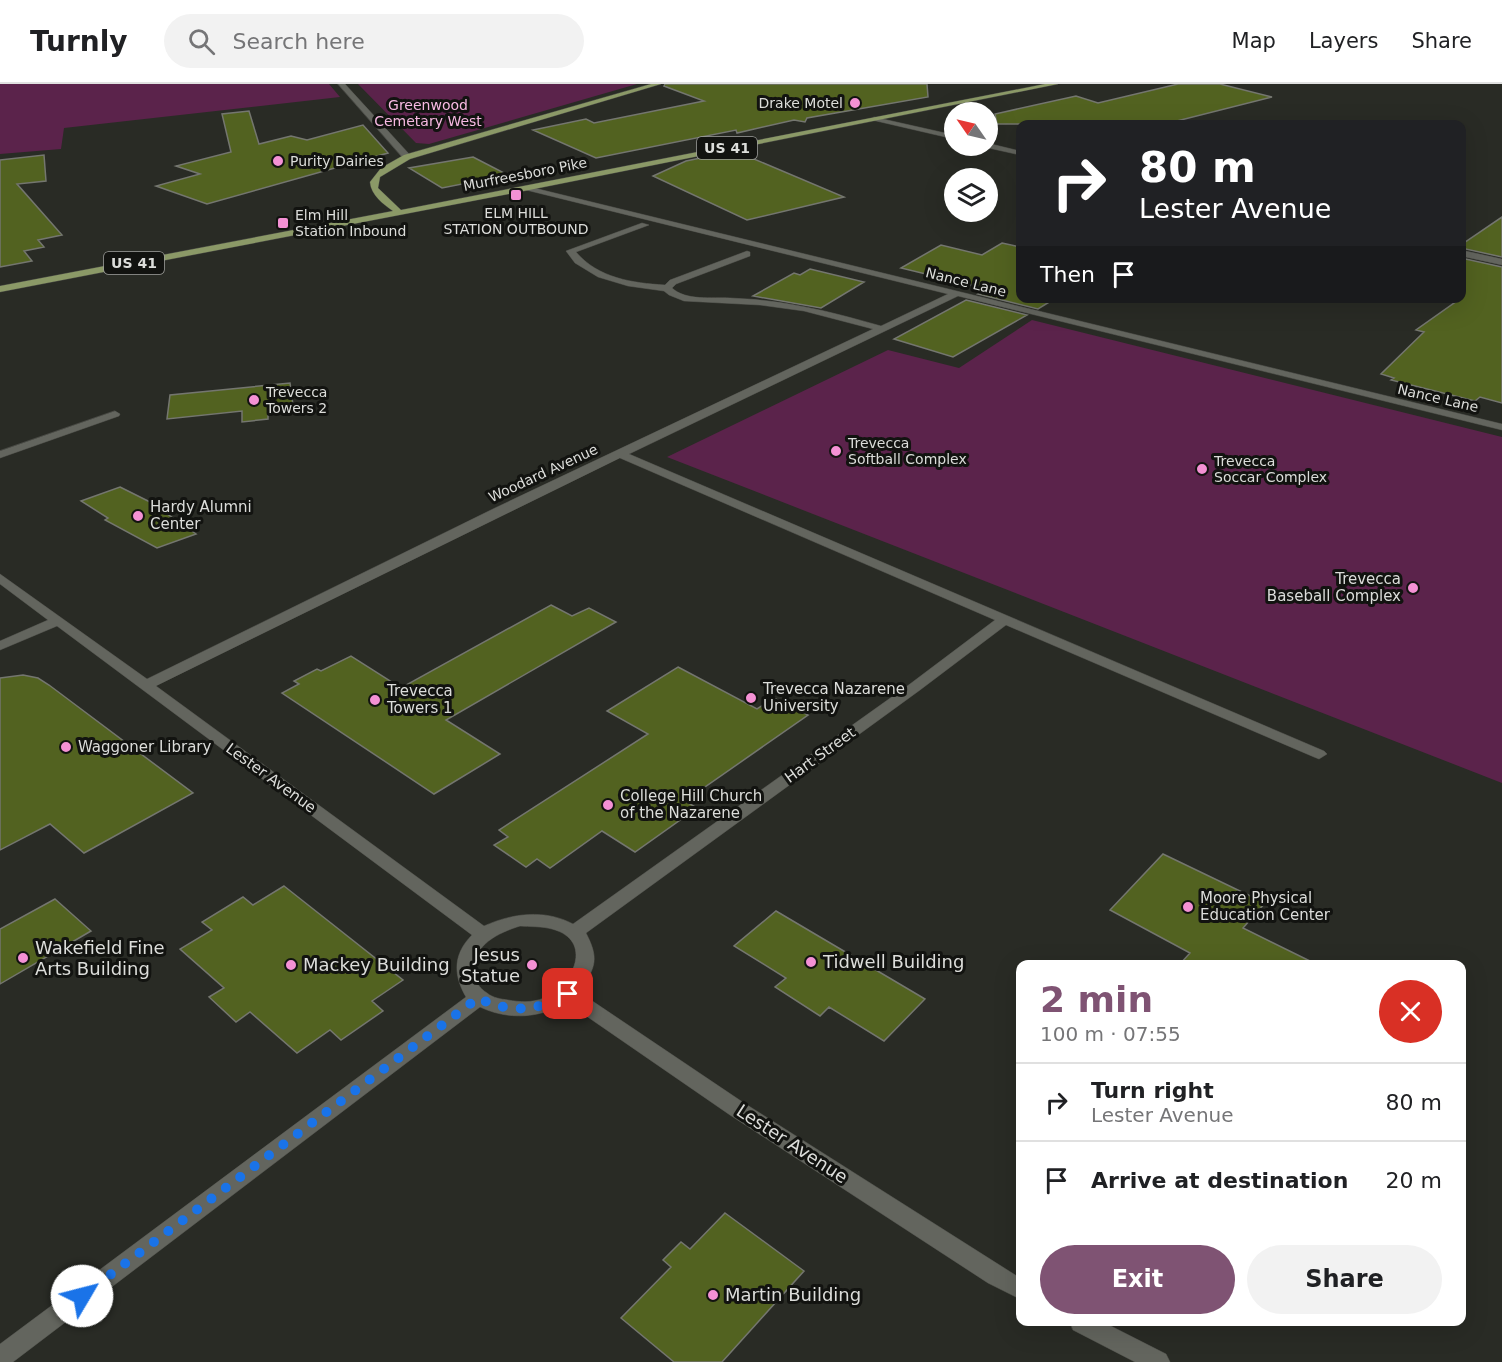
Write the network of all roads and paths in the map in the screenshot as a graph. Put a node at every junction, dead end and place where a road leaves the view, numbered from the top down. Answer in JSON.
{"nodes":[{"id":1,"x":341,"y":84,"type":"edge"},
{"id":2,"x":658,"y":84,"type":"edge"},
{"id":3,"x":1055,"y":84,"type":"edge"},
{"id":4,"x":874,"y":119,"type":"junction"},
{"id":5,"x":944,"y":136,"type":"edge"},
{"id":6,"x":998,"y":148,"type":"edge"},
{"id":7,"x":1016,"y":152,"type":"edge"},
{"id":8,"x":406,"y":157,"type":"junction"},
{"id":9,"x":529,"y":188,"type":"junction"},
{"id":10,"x":399,"y":212,"type":"junction"},
{"id":11,"x":645,"y":225,"type":"dead end"},
{"id":12,"x":747,"y":254,"type":"dead end"},
{"id":13,"x":1466,"y":254,"type":"edge"},
{"id":14,"x":1502,"y":262,"type":"edge"},
{"id":15,"x":667,"y":288,"type":"junction"},
{"id":16,"x":0,"y":289,"type":"edge"},
{"id":17,"x":957,"y":293,"type":"junction"},
{"id":18,"x":882,"y":329,"type":"junction"},
{"id":19,"x":115,"y":414,"type":"dead end"},
{"id":20,"x":1502,"y":427,"type":"edge"},
{"id":21,"x":620,"y":454,"type":"junction"},
{"id":22,"x":0,"y":455,"type":"edge"},
{"id":23,"x":0,"y":578,"type":"edge"},
{"id":24,"x":1005,"y":619,"type":"junction"},
{"id":25,"x":57,"y":621,"type":"junction"},
{"id":26,"x":0,"y":646,"type":"edge"},
{"id":27,"x":145,"y":686,"type":"junction"},
{"id":28,"x":1319,"y":754,"type":"dead end"},
{"id":29,"x":575,"y":932,"type":"junction"},
{"id":30,"x":484,"y":935,"type":"junction"},
{"id":31,"x":568,"y":994,"type":"junction"},
{"id":32,"x":478,"y":998,"type":"junction"},
{"id":33,"x":1016,"y":1287,"type":"edge"},
{"id":34,"x":1089,"y":1326,"type":"edge"},
{"id":35,"x":0,"y":1358,"type":"edge"},
{"id":36,"x":1158,"y":1362,"type":"edge"}],
"edges":[{"from":1,"to":8,"type":"street"},
{"from":2,"to":8,"type":"main road"},
{"from":3,"to":4,"type":"main road","name":"Murfreesboro Pike","number":"US 41"},
{"from":4,"to":5,"type":"street"},
{"from":4,"to":9,"type":"main road","name":"Murfreesboro Pike","number":"US 41"},
{"from":6,"to":7,"type":"street"},
{"from":8,"to":10,"type":"main road"},
{"from":9,"to":10,"type":"main road","name":"Murfreesboro Pike","number":"US 41"},
{"from":9,"to":17,"type":"street","name":"Nance Lane"},
{"from":10,"to":16,"type":"main road","name":"Murfreesboro Pike","number":"US 41"},
{"from":11,"to":15,"type":"street"},
{"from":12,"to":15,"type":"street"},
{"from":13,"to":14,"type":"street"},
{"from":15,"to":18,"type":"street"},
{"from":17,"to":18,"type":"street","name":"Woodard Avenue"},
{"from":17,"to":20,"type":"street","name":"Nance Lane"},
{"from":18,"to":21,"type":"street","name":"Woodard Avenue"},
{"from":19,"to":22,"type":"street"},
{"from":21,"to":24,"type":"street"},
{"from":21,"to":27,"type":"street","name":"Woodard Avenue"},
{"from":23,"to":25,"type":"street","name":"Lester Avenue"},
{"from":24,"to":28,"type":"street"},
{"from":24,"to":29,"type":"street","name":"Hart Street"},
{"from":25,"to":26,"type":"street"},
{"from":25,"to":27,"type":"street","name":"Lester Avenue"},
{"from":27,"to":30,"type":"street","name":"Lester Avenue"},
{"from":29,"to":30,"type":"street"},
{"from":29,"to":31,"type":"street"},
{"from":30,"to":32,"type":"street"},
{"from":31,"to":32,"type":"street"},
{"from":31,"to":33,"type":"street","name":"Lester Avenue"},
{"from":32,"to":35,"type":"street"},
{"from":34,"to":36,"type":"street"}]}
